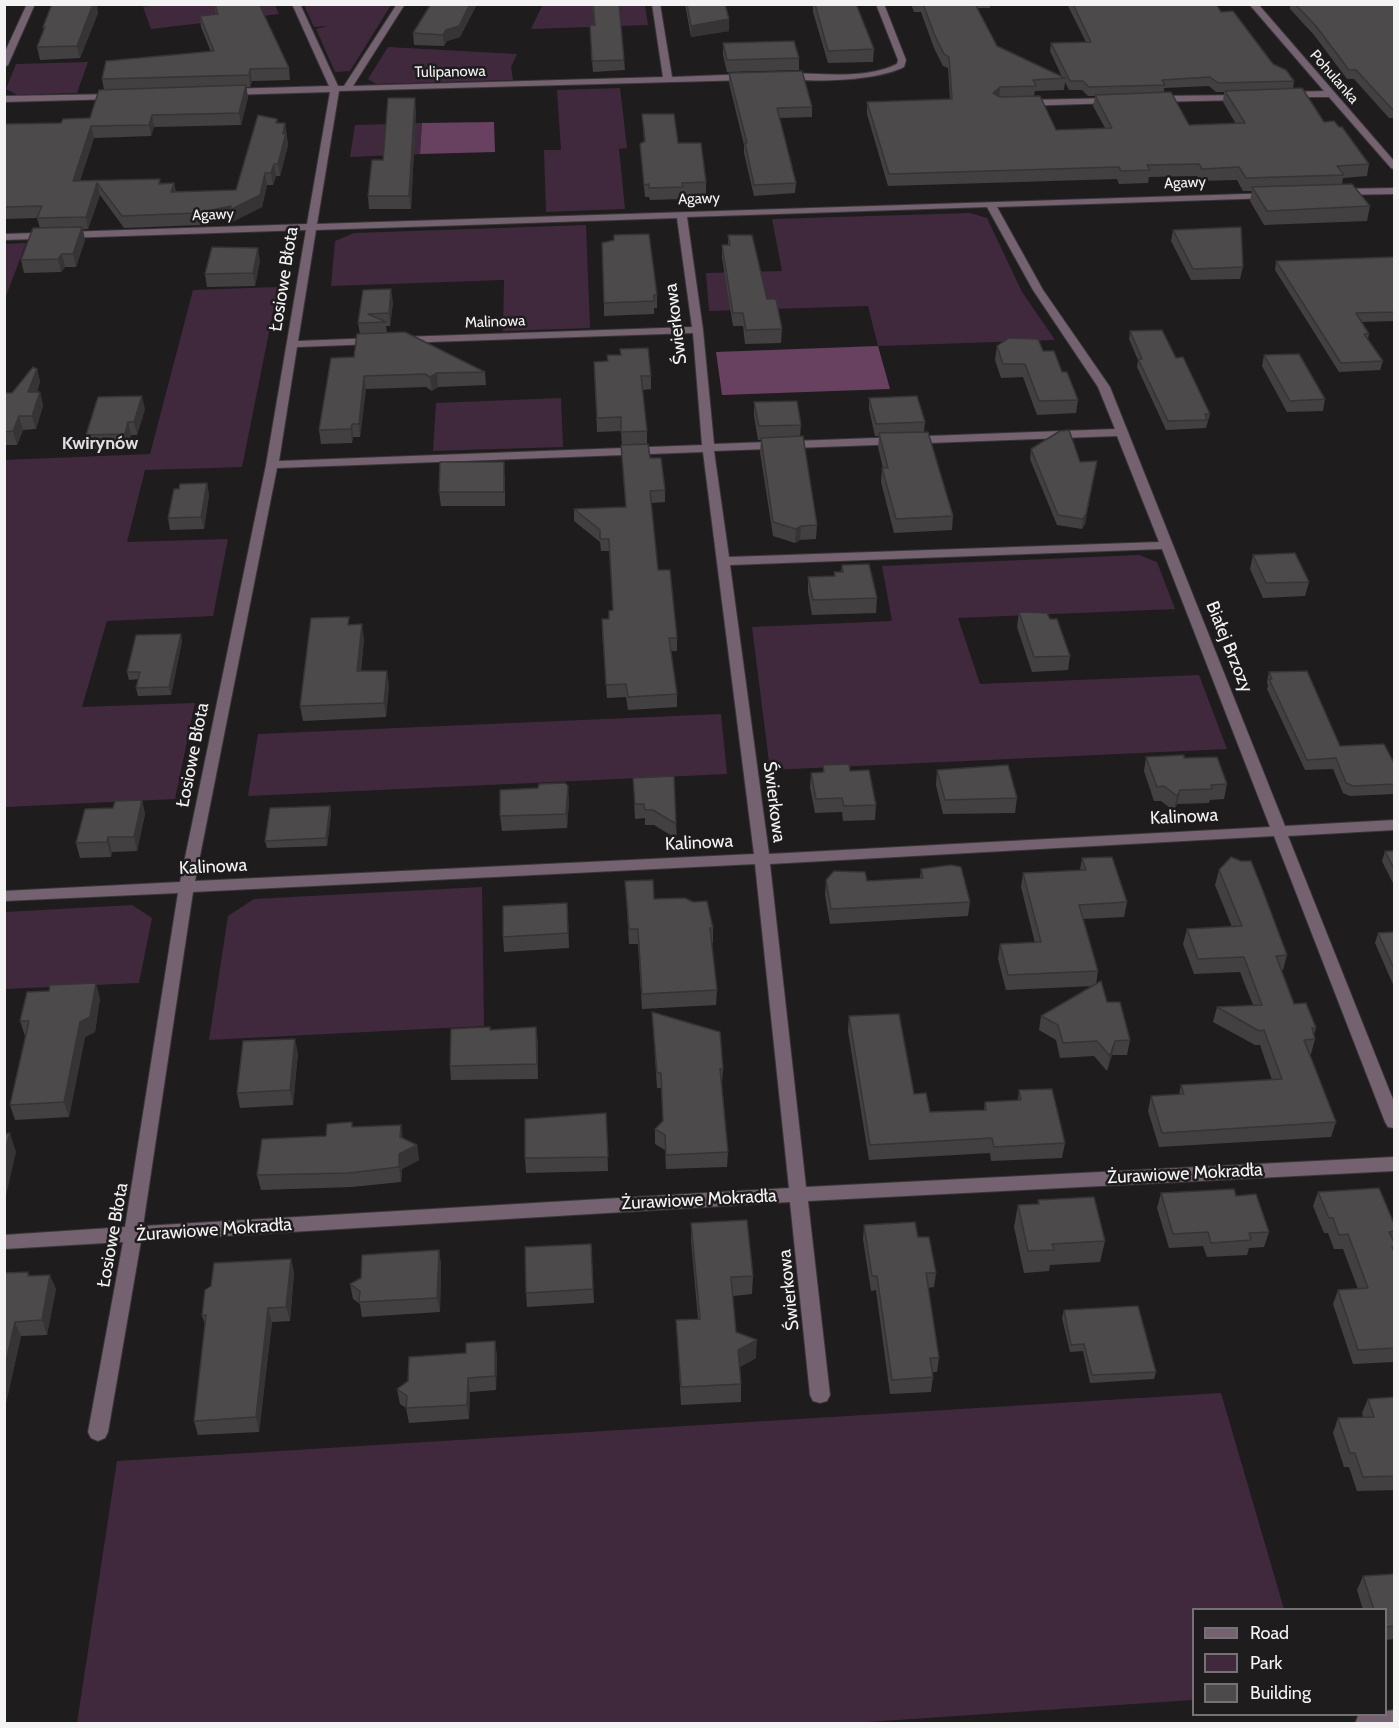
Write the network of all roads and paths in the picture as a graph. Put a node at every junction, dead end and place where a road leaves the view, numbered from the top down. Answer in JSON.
{"nodes":[{"id":1,"x":31,"y":4,"type":"edge"},
{"id":2,"x":296,"y":4,"type":"edge"},
{"id":3,"x":401,"y":4,"type":"edge"},
{"id":4,"x":656,"y":4,"type":"edge"},
{"id":5,"x":880,"y":4,"type":"edge"},
{"id":6,"x":1253,"y":4,"type":"edge"},
{"id":7,"x":4,"y":65,"type":"edge"},
{"id":8,"x":772,"y":76,"type":"edge"},
{"id":9,"x":761,"y":77,"type":"edge"},
{"id":10,"x":668,"y":80,"type":"junction"},
{"id":11,"x":341,"y":88,"type":"junction"},
{"id":12,"x":222,"y":93,"type":"edge"},
{"id":13,"x":1330,"y":94,"type":"junction"},
{"id":14,"x":131,"y":95,"type":"edge"},
{"id":15,"x":1249,"y":96,"type":"edge"},
{"id":16,"x":1273,"y":96,"type":"edge"},
{"id":17,"x":4,"y":99,"type":"edge"},
{"id":18,"x":1130,"y":100,"type":"edge"},
{"id":19,"x":1142,"y":100,"type":"edge"},
{"id":20,"x":1011,"y":103,"type":"edge"},
{"id":21,"x":1395,"y":166,"type":"edge"},
{"id":22,"x":1395,"y":190,"type":"edge"},
{"id":23,"x":1323,"y":192,"type":"edge"},
{"id":24,"x":1288,"y":194,"type":"edge"},
{"id":25,"x":991,"y":205,"type":"junction"},
{"id":26,"x":682,"y":215,"type":"junction"},
{"id":27,"x":312,"y":227,"type":"junction"},
{"id":28,"x":4,"y":237,"type":"edge"},
{"id":29,"x":698,"y":330,"type":"junction"},
{"id":30,"x":293,"y":344,"type":"junction"},
{"id":31,"x":1120,"y":432,"type":"junction"},
{"id":32,"x":708,"y":447,"type":"junction"},
{"id":33,"x":272,"y":465,"type":"junction"},
{"id":34,"x":1167,"y":545,"type":"junction"},
{"id":35,"x":723,"y":561,"type":"junction"},
{"id":36,"x":1395,"y":825,"type":"edge"},
{"id":37,"x":1282,"y":832,"type":"junction"},
{"id":38,"x":762,"y":859,"type":"junction"},
{"id":39,"x":186,"y":888,"type":"junction"},
{"id":40,"x":4,"y":896,"type":"edge"},
{"id":41,"x":1395,"y":1122,"type":"edge"},
{"id":42,"x":1395,"y":1164,"type":"edge"},
{"id":43,"x":798,"y":1194,"type":"junction"},
{"id":44,"x":133,"y":1235,"type":"junction"},
{"id":45,"x":4,"y":1242,"type":"edge"},
{"id":46,"x":820,"y":1395,"type":"dead end"},
{"id":47,"x":98,"y":1431,"type":"dead end"},
{"id":48,"x":1395,"y":1721,"type":"edge"},
{"id":49,"x":1366,"y":1724,"type":"edge"}],
"edges":[{"from":1,"to":7,"type":"street"},
{"from":2,"to":11,"type":"street"},
{"from":3,"to":11,"type":"street"},
{"from":4,"to":10,"type":"street"},
{"from":5,"to":8,"type":"street"},
{"from":6,"to":13,"type":"street","name":"Pohulanka"},
{"from":9,"to":10,"type":"street","name":"Tulipanowa"},
{"from":10,"to":11,"type":"street","name":"Tulipanowa"},
{"from":11,"to":12,"type":"street","name":"Tulipanowa"},
{"from":11,"to":27,"type":"street","name":"Łosiowe Błota"},
{"from":13,"to":16,"type":"street"},
{"from":13,"to":21,"type":"street","name":"Pohulanka"},
{"from":14,"to":17,"type":"street"},
{"from":15,"to":19,"type":"street"},
{"from":18,"to":20,"type":"street"},
{"from":22,"to":23,"type":"street"},
{"from":24,"to":25,"type":"street","name":"Agawy"},
{"from":25,"to":26,"type":"street","name":"Agawy"},
{"from":25,"to":31,"type":"street","name":"Białej Brzozy"},
{"from":26,"to":27,"type":"street","name":"Agawy"},
{"from":26,"to":29,"type":"street","name":"Świerkowa"},
{"from":27,"to":28,"type":"street","name":"Agawy"},
{"from":27,"to":30,"type":"street","name":"Łosiowe Błota"},
{"from":29,"to":30,"type":"street","name":"Malinowa"},
{"from":29,"to":32,"type":"street","name":"Świerkowa"},
{"from":30,"to":33,"type":"street","name":"Łosiowe Błota"},
{"from":31,"to":32,"type":"street"},
{"from":31,"to":34,"type":"street","name":"Białej Brzozy"},
{"from":32,"to":33,"type":"street"},
{"from":32,"to":35,"type":"street","name":"Świerkowa"},
{"from":33,"to":39,"type":"street","name":"Łosiowe Błota"},
{"from":34,"to":35,"type":"street"},
{"from":34,"to":37,"type":"street","name":"Białej Brzozy"},
{"from":35,"to":38,"type":"street","name":"Świerkowa"},
{"from":36,"to":37,"type":"street","name":"Kalinowa"},
{"from":37,"to":38,"type":"street","name":"Kalinowa"},
{"from":37,"to":41,"type":"street","name":"Białej Brzozy"},
{"from":38,"to":39,"type":"street","name":"Kalinowa"},
{"from":38,"to":43,"type":"street","name":"Świerkowa"},
{"from":39,"to":40,"type":"street","name":"Kalinowa"},
{"from":39,"to":44,"type":"street","name":"Łosiowe Błota"},
{"from":42,"to":43,"type":"street","name":"Żurawiowe Mokradła"},
{"from":43,"to":44,"type":"street","name":"Żurawiowe Mokradła"},
{"from":43,"to":46,"type":"street","name":"Świerkowa"},
{"from":44,"to":45,"type":"street","name":"Żurawiowe Mokradła"},
{"from":44,"to":47,"type":"street","name":"Łosiowe Błota"},
{"from":48,"to":49,"type":"street"}]}
